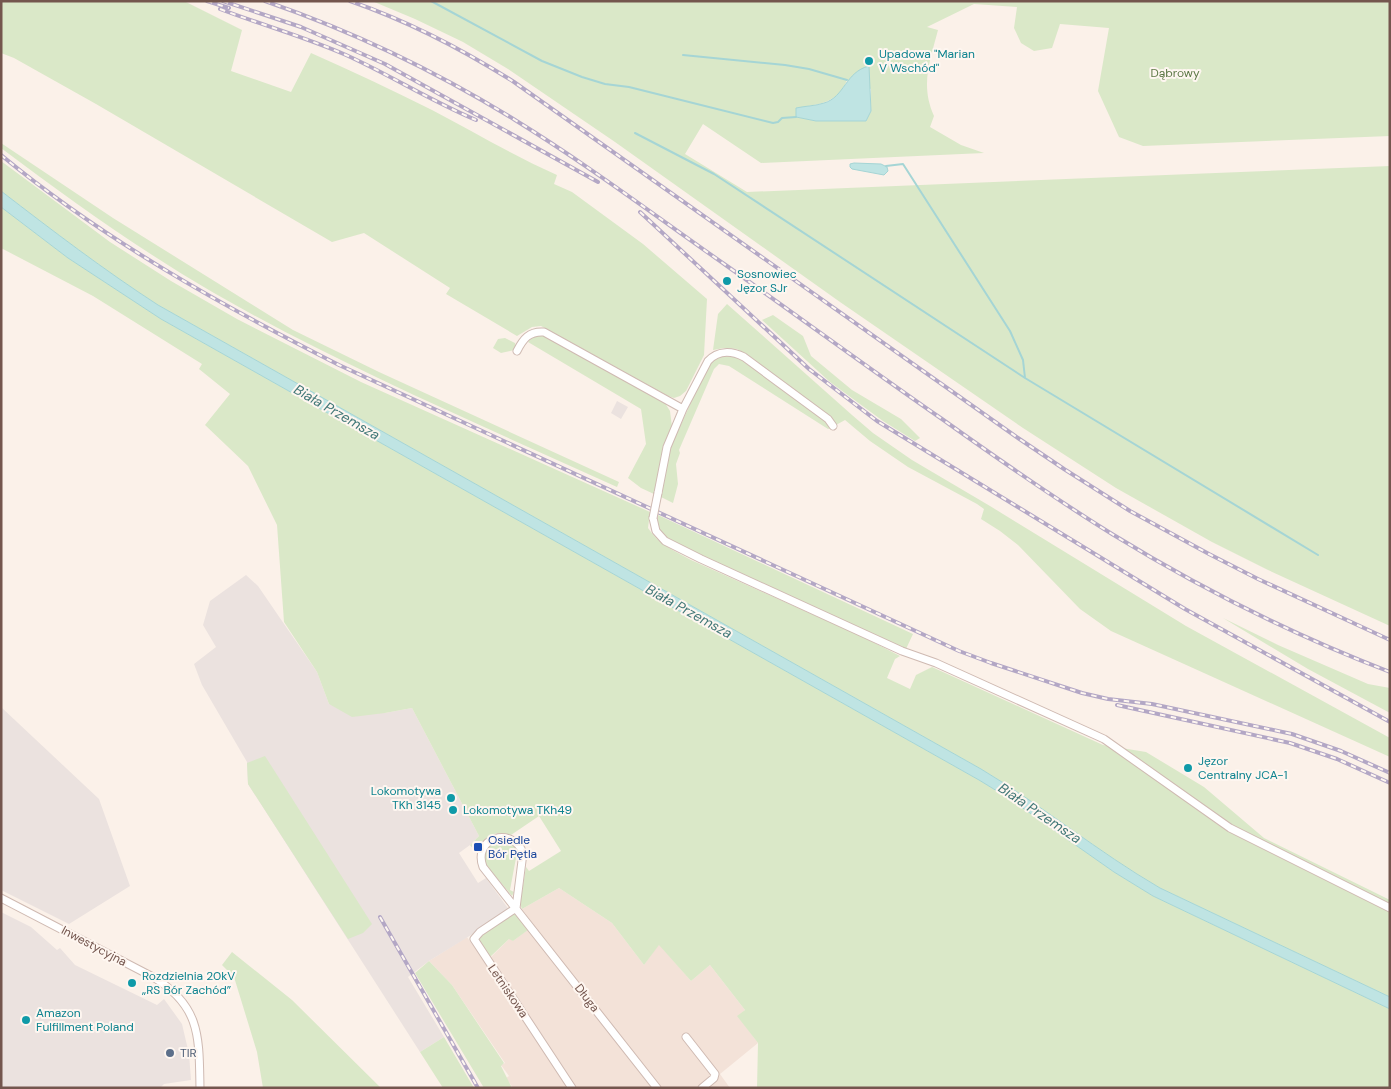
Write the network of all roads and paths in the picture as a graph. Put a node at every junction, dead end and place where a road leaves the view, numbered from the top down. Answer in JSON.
{"nodes":[{"id":1,"x":516,"y":352,"type":"dead end"},
{"id":2,"x":683,"y":409,"type":"junction"},
{"id":3,"x":834,"y":426,"type":"dead end"},
{"id":4,"x":1,"y":898,"type":"edge"},
{"id":5,"x":516,"y":908,"type":"junction"},
{"id":6,"x":1390,"y":908,"type":"edge"},
{"id":7,"x":686,"y":1036,"type":"dead end"},
{"id":8,"x":200,"y":1088,"type":"edge"},
{"id":9,"x":572,"y":1088,"type":"edge"},
{"id":10,"x":657,"y":1088,"type":"edge"},
{"id":11,"x":702,"y":1088,"type":"edge"}],
"edges":[{"from":1,"to":2,"type":"street"},
{"from":2,"to":3,"type":"street"},
{"from":2,"to":6,"type":"street","bridge":true},
{"from":4,"to":8,"type":"street","name":"Inwestycyjna"},
{"from":5,"to":5,"type":"street","name":"Długa"},
{"from":5,"to":9,"type":"street","name":"Letniskowa"},
{"from":5,"to":10,"type":"street","name":"Długa"},
{"from":7,"to":11,"type":"street"}]}
